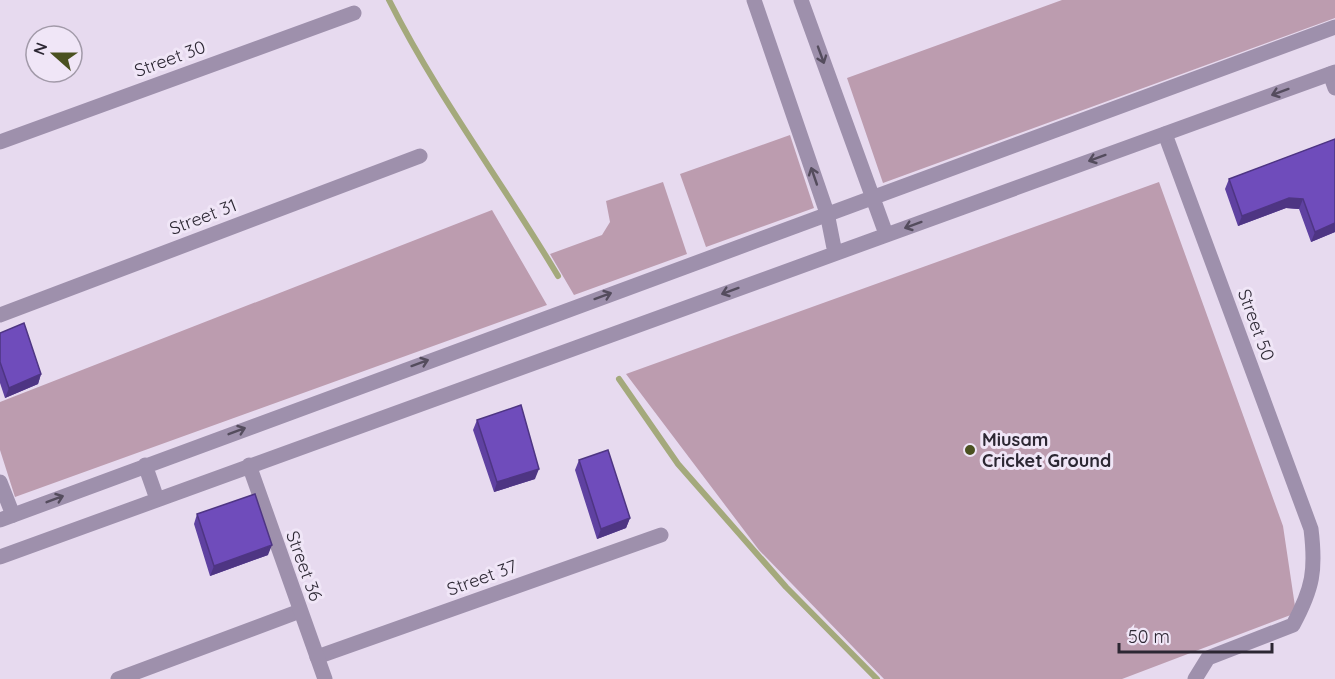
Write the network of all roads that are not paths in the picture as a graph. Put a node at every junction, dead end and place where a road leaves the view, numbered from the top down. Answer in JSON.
{"nodes":[{"id":1,"x":754,"y":0,"type":"edge"},
{"id":2,"x":801,"y":0,"type":"edge"},
{"id":3,"x":354,"y":13,"type":"dead end"},
{"id":4,"x":1335,"y":27,"type":"edge"},
{"id":5,"x":1333,"y":78,"type":"edge"},
{"id":6,"x":1165,"y":134,"type":"junction"},
{"id":7,"x":0,"y":142,"type":"edge"},
{"id":8,"x":420,"y":156,"type":"dead end"},
{"id":9,"x":874,"y":196,"type":"junction"},
{"id":10,"x":826,"y":213,"type":"junction"},
{"id":11,"x":886,"y":234,"type":"junction"},
{"id":12,"x":836,"y":253,"type":"junction"},
{"id":13,"x":0,"y":315,"type":"edge"},
{"id":14,"x":145,"y":465,"type":"junction"},
{"id":15,"x":249,"y":465,"type":"junction"},
{"id":16,"x":0,"y":482,"type":"edge"},
{"id":17,"x":157,"y":499,"type":"junction"},
{"id":18,"x":6,"y":517,"type":"edge"},
{"id":19,"x":661,"y":535,"type":"dead end"},
{"id":20,"x":0,"y":557,"type":"edge"},
{"id":21,"x":300,"y":611,"type":"junction"},
{"id":22,"x":317,"y":657,"type":"junction"},
{"id":23,"x":118,"y":679,"type":"edge"},
{"id":24,"x":325,"y":679,"type":"edge"},
{"id":25,"x":1195,"y":679,"type":"edge"}],
"edges":[{"from":10,"to":1,"type":"street","one_way":true},
{"from":2,"to":9,"type":"street","one_way":true},
{"from":3,"to":7,"type":"street","name":"Street 30"},
{"from":4,"to":9,"type":"street"},
{"from":5,"to":6,"type":"street","one_way":true},
{"from":6,"to":11,"type":"street","one_way":true},
{"from":6,"to":25,"type":"street","name":"Street 50"},
{"from":8,"to":13,"type":"street","name":"Street 31"},
{"from":9,"to":10,"type":"street"},
{"from":9,"to":11,"type":"street"},
{"from":10,"to":12,"type":"street"},
{"from":14,"to":10,"type":"street","one_way":true},
{"from":11,"to":12,"type":"street"},
{"from":12,"to":15,"type":"street","one_way":true},
{"from":14,"to":17,"type":"street"},
{"from":18,"to":14,"type":"street","one_way":true},
{"from":15,"to":17,"type":"street"},
{"from":15,"to":21,"type":"street","name":"Street 36"},
{"from":16,"to":18,"type":"street"},
{"from":17,"to":20,"type":"street"},
{"from":19,"to":22,"type":"street","name":"Street 37"},
{"from":21,"to":22,"type":"street","name":"Street 36"},
{"from":21,"to":23,"type":"street"},
{"from":22,"to":24,"type":"street","name":"Street 36"}]}
